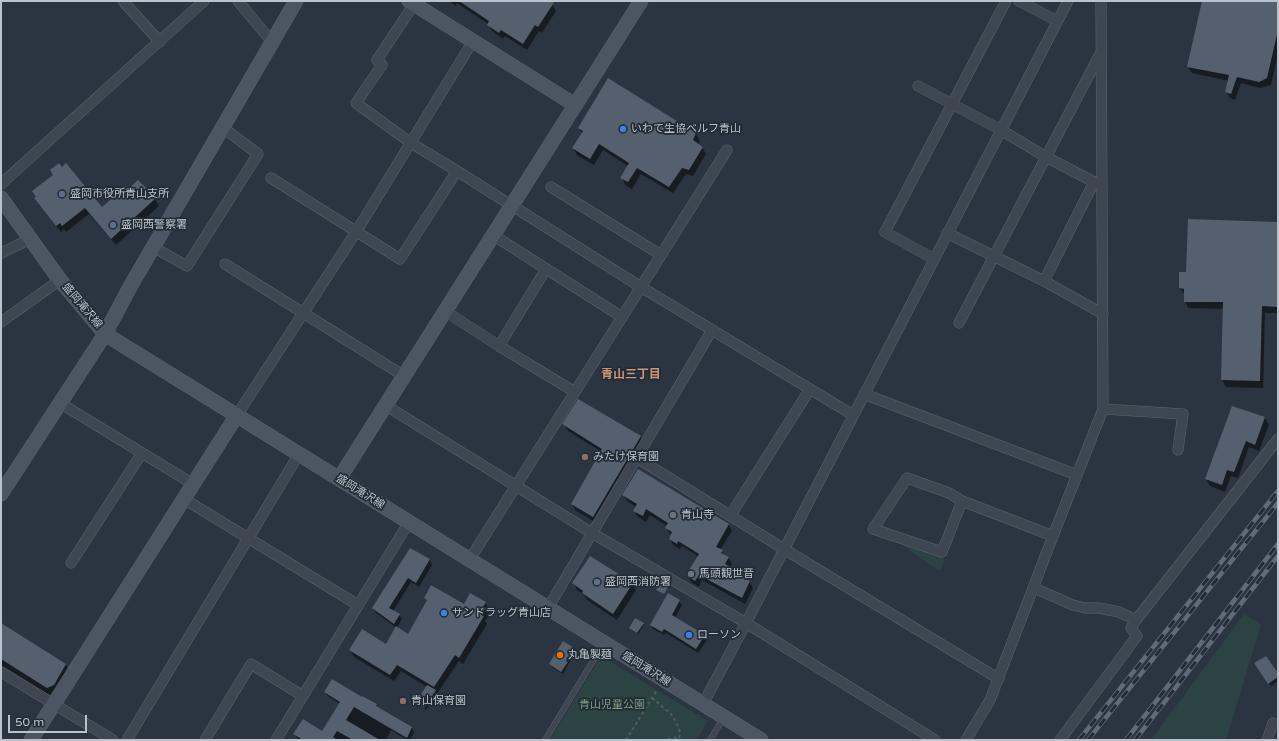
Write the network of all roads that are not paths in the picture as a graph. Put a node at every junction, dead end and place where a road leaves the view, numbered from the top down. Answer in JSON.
{"nodes":[{"id":1,"x":123,"y":1,"type":"edge"},
{"id":2,"x":204,"y":1,"type":"edge"},
{"id":3,"x":238,"y":1,"type":"edge"},
{"id":4,"x":296,"y":1,"type":"edge"},
{"id":5,"x":641,"y":1,"type":"edge"},
{"id":6,"x":1006,"y":1,"type":"edge"},
{"id":7,"x":1019,"y":1,"type":"edge"},
{"id":8,"x":1068,"y":1,"type":"edge"},
{"id":9,"x":1101,"y":1,"type":"edge"},
{"id":10,"x":411,"y":2,"type":"edge"},
{"id":11,"x":1057,"y":21,"type":"junction"},
{"id":12,"x":474,"y":41,"type":"junction"},
{"id":13,"x":160,"y":42,"type":"junction"},
{"id":14,"x":272,"y":42,"type":"junction"},
{"id":15,"x":1101,"y":52,"type":"junction"},
{"id":16,"x":918,"y":86,"type":"dead end"},
{"id":17,"x":952,"y":104,"type":"junction"},
{"id":18,"x":575,"y":105,"type":"junction"},
{"id":19,"x":226,"y":130,"type":"dead end"},
{"id":20,"x":1000,"y":130,"type":"junction"},
{"id":21,"x":411,"y":143,"type":"junction"},
{"id":22,"x":727,"y":150,"type":"dead end"},
{"id":23,"x":1046,"y":157,"type":"junction"},
{"id":24,"x":457,"y":171,"type":"junction"},
{"id":25,"x":271,"y":178,"type":"dead end"},
{"id":26,"x":1,"y":184,"type":"edge"},
{"id":27,"x":1098,"y":184,"type":"junction"},
{"id":28,"x":551,"y":187,"type":"dead end"},
{"id":29,"x":1,"y":198,"type":"edge"},
{"id":30,"x":511,"y":206,"type":"junction"},
{"id":31,"x":356,"y":232,"type":"junction"},
{"id":32,"x":948,"y":233,"type":"junction"},
{"id":33,"x":493,"y":236,"type":"junction"},
{"id":34,"x":30,"y":238,"type":"junction"},
{"id":35,"x":153,"y":247,"type":"junction"},
{"id":36,"x":1,"y":253,"type":"edge"},
{"id":37,"x":661,"y":255,"type":"junction"},
{"id":38,"x":995,"y":256,"type":"junction"},
{"id":39,"x":934,"y":259,"type":"junction"},
{"id":40,"x":225,"y":264,"type":"dead end"},
{"id":41,"x":546,"y":269,"type":"junction"},
{"id":42,"x":60,"y":280,"type":"junction"},
{"id":43,"x":1044,"y":281,"type":"junction"},
{"id":44,"x":640,"y":287,"type":"junction"},
{"id":45,"x":445,"y":311,"type":"junction"},
{"id":46,"x":304,"y":313,"type":"junction"},
{"id":47,"x":1103,"y":314,"type":"junction"},
{"id":48,"x":622,"y":317,"type":"junction"},
{"id":49,"x":1,"y":322,"type":"edge"},
{"id":50,"x":959,"y":323,"type":"dead end"},
{"id":51,"x":712,"y":330,"type":"junction"},
{"id":52,"x":105,"y":334,"type":"junction"},
{"id":53,"x":498,"y":346,"type":"junction"},
{"id":54,"x":404,"y":376,"type":"junction"},
{"id":55,"x":810,"y":389,"type":"junction"},
{"id":56,"x":574,"y":392,"type":"junction"},
{"id":57,"x":864,"y":394,"type":"junction"},
{"id":58,"x":60,"y":403,"type":"junction"},
{"id":59,"x":385,"y":405,"type":"junction"},
{"id":60,"x":1104,"y":409,"type":"junction"},
{"id":61,"x":237,"y":415,"type":"junction"},
{"id":62,"x":853,"y":415,"type":"junction"},
{"id":63,"x":1278,"y":439,"type":"edge"},
{"id":64,"x":1178,"y":450,"type":"dead end"},
{"id":65,"x":142,"y":453,"type":"junction"},
{"id":66,"x":299,"y":454,"type":"junction"},
{"id":67,"x":637,"y":458,"type":"junction"},
{"id":68,"x":1077,"y":476,"type":"junction"},
{"id":69,"x":339,"y":478,"type":"junction"},
{"id":70,"x":193,"y":484,"type":"junction"},
{"id":71,"x":515,"y":486,"type":"junction"},
{"id":72,"x":1,"y":494,"type":"edge"},
{"id":73,"x":184,"y":499,"type":"junction"},
{"id":74,"x":962,"y":502,"type":"junction"},
{"id":75,"x":730,"y":516,"type":"junction"},
{"id":76,"x":409,"y":522,"type":"junction"},
{"id":77,"x":592,"y":533,"type":"junction"},
{"id":78,"x":1053,"y":536,"type":"junction"},
{"id":79,"x":248,"y":538,"type":"junction"},
{"id":80,"x":784,"y":549,"type":"junction"},
{"id":81,"x":470,"y":559,"type":"junction"},
{"id":82,"x":71,"y":563,"type":"dead end"},
{"id":83,"x":1034,"y":588,"type":"junction"},
{"id":84,"x":358,"y":605,"type":"junction"},
{"id":85,"x":548,"y":608,"type":"junction"},
{"id":86,"x":1136,"y":620,"type":"junction"},
{"id":87,"x":746,"y":623,"type":"junction"},
{"id":88,"x":604,"y":643,"type":"junction"},
{"id":89,"x":1,"y":672,"type":"edge"},
{"id":90,"x":999,"y":679,"type":"junction"},
{"id":91,"x":303,"y":696,"type":"junction"},
{"id":92,"x":53,"y":704,"type":"junction"},
{"id":93,"x":703,"y":704,"type":"junction"},
{"id":94,"x":724,"y":717,"type":"junction"},
{"id":95,"x":1278,"y":725,"type":"edge"},
{"id":96,"x":31,"y":740,"type":"edge"},
{"id":97,"x":113,"y":740,"type":"edge"},
{"id":98,"x":127,"y":740,"type":"edge"},
{"id":99,"x":205,"y":740,"type":"edge"},
{"id":100,"x":276,"y":740,"type":"edge"},
{"id":101,"x":545,"y":740,"type":"edge"},
{"id":102,"x":710,"y":740,"type":"edge"},
{"id":103,"x":761,"y":740,"type":"edge"},
{"id":104,"x":935,"y":740,"type":"edge"},
{"id":105,"x":966,"y":740,"type":"edge"},
{"id":106,"x":1060,"y":740,"type":"edge"},
{"id":107,"x":1267,"y":740,"type":"edge"}],
"edges":[{"from":1,"to":13,"type":"street"},
{"from":2,"to":13,"type":"street"},
{"from":3,"to":14,"type":"street"},
{"from":4,"to":14,"type":"street"},
{"from":5,"to":18,"type":"street"},
{"from":6,"to":17,"type":"street"},
{"from":7,"to":11,"type":"street"},
{"from":8,"to":11,"type":"street"},
{"from":9,"to":15,"type":"street"},
{"from":10,"to":12,"type":"street"},
{"from":10,"to":21,"type":"street"},
{"from":11,"to":20,"type":"street"},
{"from":12,"to":18,"type":"street"},
{"from":12,"to":21,"type":"street"},
{"from":13,"to":26,"type":"street"},
{"from":14,"to":35,"type":"street"},
{"from":15,"to":23,"type":"street"},
{"from":15,"to":27,"type":"street"},
{"from":16,"to":17,"type":"street"},
{"from":17,"to":20,"type":"street"},
{"from":17,"to":39,"type":"street"},
{"from":18,"to":30,"type":"street"},
{"from":19,"to":35,"type":"street"},
{"from":20,"to":23,"type":"street"},
{"from":20,"to":32,"type":"street"},
{"from":21,"to":24,"type":"street"},
{"from":21,"to":31,"type":"street"},
{"from":22,"to":37,"type":"street"},
{"from":23,"to":27,"type":"street"},
{"from":23,"to":38,"type":"street"},
{"from":24,"to":30,"type":"street"},
{"from":24,"to":31,"type":"street"},
{"from":25,"to":31,"type":"street"},
{"from":27,"to":43,"type":"street"},
{"from":27,"to":47,"type":"street"},
{"from":28,"to":37,"type":"street"},
{"from":29,"to":34,"type":"street","name":"盛岡滝沢線"},
{"from":30,"to":33,"type":"street"},
{"from":30,"to":44,"type":"street"},
{"from":31,"to":46,"type":"street"},
{"from":32,"to":38,"type":"street"},
{"from":32,"to":39,"type":"street"},
{"from":33,"to":41,"type":"street"},
{"from":33,"to":45,"type":"street"},
{"from":34,"to":36,"type":"street"},
{"from":34,"to":42,"type":"street","name":"盛岡滝沢線"},
{"from":35,"to":52,"type":"street"},
{"from":37,"to":44,"type":"street"},
{"from":38,"to":43,"type":"street"},
{"from":38,"to":50,"type":"street"},
{"from":39,"to":57,"type":"street"},
{"from":40,"to":46,"type":"street"},
{"from":41,"to":48,"type":"street"},
{"from":41,"to":53,"type":"street"},
{"from":42,"to":49,"type":"street"},
{"from":42,"to":52,"type":"street","name":"盛岡滝沢線"},
{"from":43,"to":47,"type":"street"},
{"from":44,"to":48,"type":"street"},
{"from":44,"to":51,"type":"street"},
{"from":45,"to":53,"type":"street"},
{"from":45,"to":54,"type":"street"},
{"from":46,"to":54,"type":"street"},
{"from":46,"to":61,"type":"street"},
{"from":47,"to":60,"type":"street"},
{"from":48,"to":56,"type":"street"},
{"from":51,"to":55,"type":"street"},
{"from":51,"to":67,"type":"street"},
{"from":52,"to":58,"type":"street"},
{"from":52,"to":61,"type":"street","name":"盛岡滝沢線"},
{"from":53,"to":56,"type":"street"},
{"from":54,"to":59,"type":"street"},
{"from":55,"to":62,"type":"street"},
{"from":55,"to":75,"type":"street"},
{"from":56,"to":71,"type":"street"},
{"from":57,"to":62,"type":"street"},
{"from":57,"to":68,"type":"street"},
{"from":58,"to":65,"type":"street"},
{"from":58,"to":72,"type":"street"},
{"from":59,"to":69,"type":"street"},
{"from":59,"to":71,"type":"street"},
{"from":60,"to":64,"type":"street"},
{"from":60,"to":68,"type":"street"},
{"from":61,"to":66,"type":"street","name":"盛岡滝沢線"},
{"from":61,"to":70,"type":"street"},
{"from":62,"to":80,"type":"street"},
{"from":63,"to":86,"type":"street"},
{"from":65,"to":70,"type":"street"},
{"from":65,"to":82,"type":"street"},
{"from":66,"to":69,"type":"street","name":"盛岡滝沢線"},
{"from":66,"to":79,"type":"street"},
{"from":67,"to":75,"type":"street"},
{"from":67,"to":77,"type":"street"},
{"from":68,"to":78,"type":"street"},
{"from":69,"to":76,"type":"street","name":"盛岡滝沢線"},
{"from":70,"to":73,"type":"street"},
{"from":71,"to":77,"type":"street"},
{"from":71,"to":81,"type":"street"},
{"from":73,"to":79,"type":"street"},
{"from":73,"to":92,"type":"street"},
{"from":74,"to":74,"type":"street"},
{"from":74,"to":78,"type":"street"},
{"from":75,"to":80,"type":"street"},
{"from":76,"to":81,"type":"street","name":"盛岡滝沢線"},
{"from":76,"to":84,"type":"street"},
{"from":77,"to":85,"type":"street"},
{"from":77,"to":87,"type":"street"},
{"from":78,"to":83,"type":"street"},
{"from":79,"to":84,"type":"street"},
{"from":79,"to":98,"type":"street"},
{"from":80,"to":87,"type":"street"},
{"from":80,"to":90,"type":"street"},
{"from":81,"to":85,"type":"street","name":"盛岡滝沢線"},
{"from":83,"to":86,"type":"street"},
{"from":83,"to":90,"type":"street"},
{"from":84,"to":91,"type":"street"},
{"from":85,"to":88,"type":"street","name":"盛岡滝沢線"},
{"from":86,"to":106,"type":"street"},
{"from":87,"to":93,"type":"street"},
{"from":87,"to":104,"type":"street"},
{"from":88,"to":93,"type":"street","name":"盛岡滝沢線"},
{"from":88,"to":101,"type":"lane"},
{"from":89,"to":92,"type":"street"},
{"from":90,"to":105,"type":"street"},
{"from":91,"to":99,"type":"street"},
{"from":91,"to":100,"type":"street"},
{"from":92,"to":96,"type":"street"},
{"from":92,"to":97,"type":"street"},
{"from":93,"to":94,"type":"street","name":"盛岡滝沢線"},
{"from":94,"to":102,"type":"lane"},
{"from":94,"to":103,"type":"street","name":"盛岡滝沢線"},
{"from":95,"to":107,"type":"street"}]}
